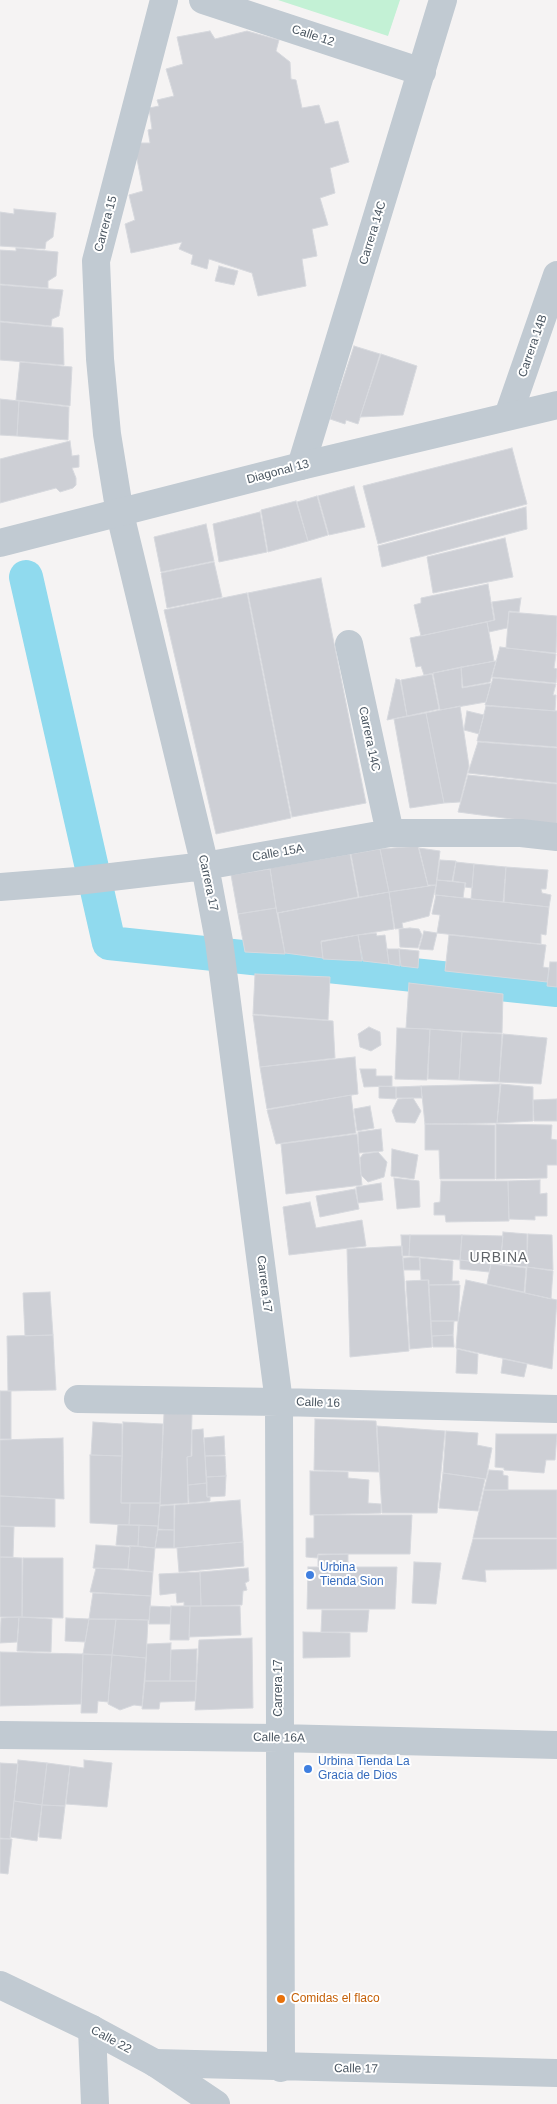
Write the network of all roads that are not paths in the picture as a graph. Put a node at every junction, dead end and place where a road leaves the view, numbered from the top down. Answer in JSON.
{"nodes":[{"id":1,"x":164,"y":0,"type":"edge"},
{"id":2,"x":204,"y":0,"type":"edge"},
{"id":3,"x":443,"y":0,"type":"edge"},
{"id":4,"x":422,"y":72,"type":"junction"},
{"id":5,"x":557,"y":275,"type":"edge"},
{"id":6,"x":557,"y":405,"type":"edge"},
{"id":7,"x":508,"y":416,"type":"junction"},
{"id":8,"x":301,"y":466,"type":"junction"},
{"id":9,"x":120,"y":514,"type":"junction"},
{"id":10,"x":0,"y":543,"type":"edge"},
{"id":11,"x":348,"y":644,"type":"dead end"},
{"id":12,"x":390,"y":833,"type":"junction"},
{"id":13,"x":557,"y":837,"type":"edge"},
{"id":14,"x":205,"y":866,"type":"junction"},
{"id":15,"x":0,"y":887,"type":"edge"},
{"id":16,"x":78,"y":1400,"type":"dead end"},
{"id":17,"x":279,"y":1402,"type":"junction"},
{"id":18,"x":557,"y":1409,"type":"edge"},
{"id":19,"x":0,"y":1735,"type":"edge"},
{"id":20,"x":279,"y":1738,"type":"junction"},
{"id":21,"x":557,"y":1745,"type":"edge"},
{"id":22,"x":0,"y":1985,"type":"edge"},
{"id":23,"x":92,"y":2029,"type":"junction"},
{"id":24,"x":155,"y":2063,"type":"junction"},
{"id":25,"x":281,"y":2068,"type":"junction"},
{"id":26,"x":557,"y":2073,"type":"edge"},
{"id":27,"x":95,"y":2104,"type":"edge"},
{"id":28,"x":216,"y":2104,"type":"edge"}],
"edges":[{"from":1,"to":9,"type":"street","name":"Carrera 15"},
{"from":2,"to":4,"type":"street","name":"Calle 12"},
{"from":3,"to":4,"type":"street","name":"Carrera 14C"},
{"from":4,"to":8,"type":"street","name":"Carrera 14C"},
{"from":5,"to":7,"type":"street","name":"Carrera 14B"},
{"from":6,"to":7,"type":"street","name":"Diagonal 13"},
{"from":7,"to":8,"type":"street","name":"Diagonal 13"},
{"from":8,"to":9,"type":"street","name":"Diagonal 13"},
{"from":9,"to":10,"type":"street","name":"Diagonal 13"},
{"from":9,"to":14,"type":"street","name":"Carrera 17"},
{"from":11,"to":12,"type":"street","name":"Carrera 14C"},
{"from":12,"to":13,"type":"street","name":"Calle 15A"},
{"from":12,"to":14,"type":"street","name":"Calle 15A"},
{"from":14,"to":15,"type":"street","name":"Calle 15A"},
{"from":14,"to":17,"type":"street","name":"Carrera 17"},
{"from":16,"to":17,"type":"street","name":"Calle 16"},
{"from":17,"to":18,"type":"street","name":"Calle 16"},
{"from":17,"to":20,"type":"street","name":"Carrera 17"},
{"from":19,"to":20,"type":"street","name":"Calle 16A"},
{"from":20,"to":21,"type":"street","name":"Calle 16A"},
{"from":20,"to":25,"type":"street","name":"Carrera 17"},
{"from":22,"to":23,"type":"street","name":"Calle 22"},
{"from":23,"to":24,"type":"street","name":"Calle 22"},
{"from":23,"to":27,"type":"street"},
{"from":24,"to":25,"type":"street","name":"Calle 17"},
{"from":24,"to":28,"type":"street","name":"Calle 22"},
{"from":25,"to":26,"type":"street","name":"Calle 17"}]}
